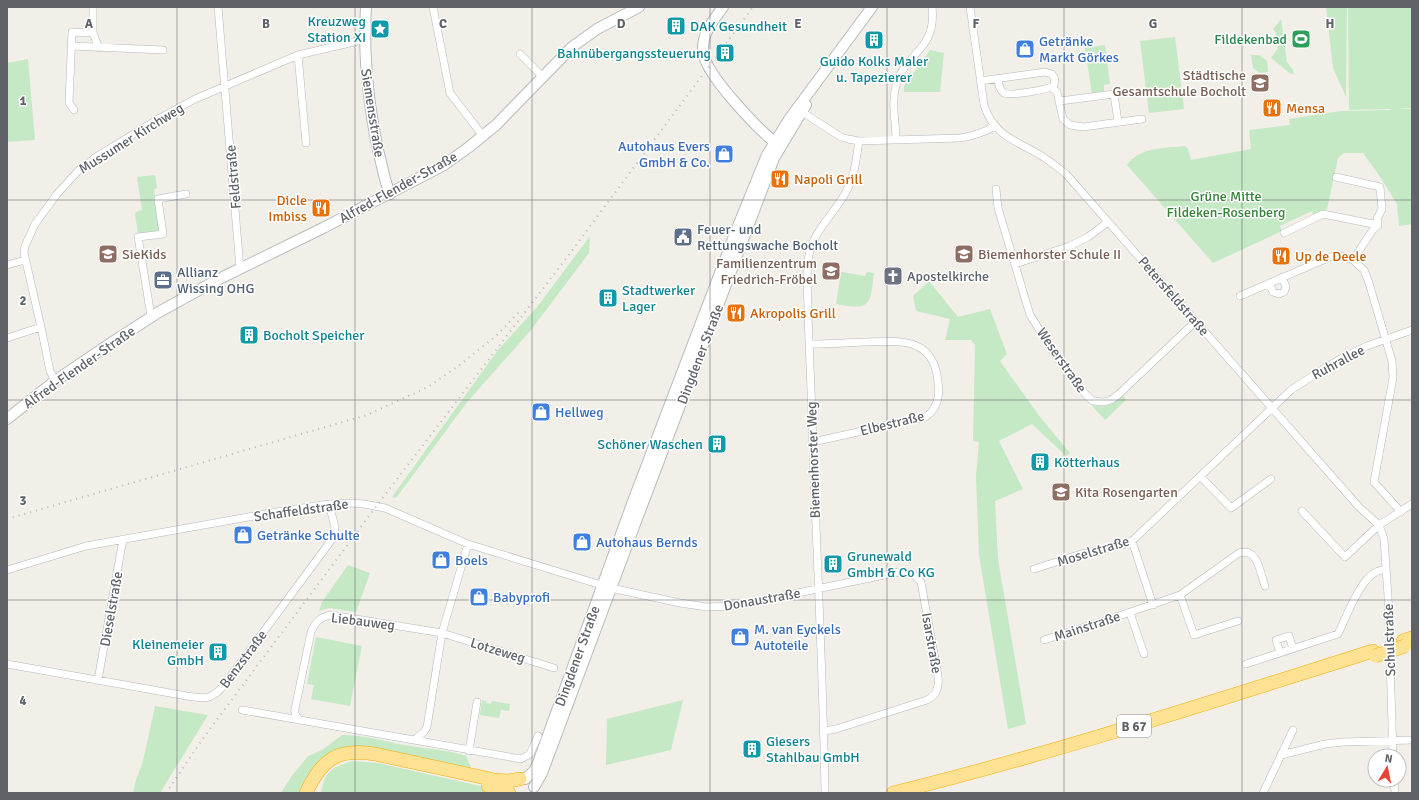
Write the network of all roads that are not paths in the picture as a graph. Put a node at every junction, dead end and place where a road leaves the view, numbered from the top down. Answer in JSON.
{"nodes":[{"id":1,"x":93,"y":7,"type":"edge"},
{"id":2,"x":218,"y":7,"type":"edge"},
{"id":3,"x":366,"y":7,"type":"edge"},
{"id":4,"x":433,"y":7,"type":"edge"},
{"id":5,"x":638,"y":7,"type":"edge"},
{"id":6,"x":723,"y":7,"type":"edge"},
{"id":7,"x":872,"y":7,"type":"edge"},
{"id":8,"x":932,"y":7,"type":"edge"},
{"id":9,"x":970,"y":7,"type":"edge"},
{"id":10,"x":93,"y":33,"type":"junction"},
{"id":11,"x":358,"y":41,"type":"dead end"},
{"id":12,"x":72,"y":46,"type":"junction"},
{"id":13,"x":99,"y":48,"type":"junction"},
{"id":14,"x":163,"y":50,"type":"dead end"},
{"id":15,"x":520,"y":54,"type":"dead end"},
{"id":16,"x":298,"y":55,"type":"junction"},
{"id":17,"x":822,"y":76,"type":"junction"},
{"id":18,"x":543,"y":77,"type":"junction"},
{"id":19,"x":998,"y":79,"type":"junction"},
{"id":20,"x":980,"y":81,"type":"junction"},
{"id":21,"x":225,"y":86,"type":"junction"},
{"id":22,"x":1051,"y":87,"type":"junction"},
{"id":23,"x":1060,"y":101,"type":"junction"},
{"id":24,"x":74,"y":110,"type":"dead end"},
{"id":25,"x":802,"y":112,"type":"junction"},
{"id":26,"x":1142,"y":119,"type":"dead end"},
{"id":27,"x":1118,"y":122,"type":"junction"},
{"id":28,"x":995,"y":126,"type":"junction"},
{"id":29,"x":483,"y":136,"type":"junction"},
{"id":30,"x":896,"y":140,"type":"junction"},
{"id":31,"x":859,"y":141,"type":"junction"},
{"id":32,"x":306,"y":143,"type":"dead end"},
{"id":33,"x":777,"y":145,"type":"junction"},
{"id":34,"x":1336,"y":177,"type":"dead end"},
{"id":35,"x":996,"y":189,"type":"dead end"},
{"id":36,"x":186,"y":194,"type":"dead end"},
{"id":37,"x":390,"y":194,"type":"junction"},
{"id":38,"x":1108,"y":222,"type":"junction"},
{"id":39,"x":1378,"y":226,"type":"junction"},
{"id":40,"x":1284,"y":233,"type":"dead end"},
{"id":41,"x":25,"y":260,"type":"junction"},
{"id":42,"x":1353,"y":260,"type":"junction"},
{"id":43,"x":1014,"y":264,"type":"junction"},
{"id":44,"x":7,"y":266,"type":"edge"},
{"id":45,"x":240,"y":269,"type":"junction"},
{"id":46,"x":1282,"y":278,"type":"junction"},
{"id":47,"x":1269,"y":283,"type":"junction"},
{"id":48,"x":1240,"y":296,"type":"dead end"},
{"id":49,"x":151,"y":316,"type":"junction"},
{"id":50,"x":1196,"y":321,"type":"junction"},
{"id":51,"x":41,"y":328,"type":"junction"},
{"id":52,"x":1412,"y":330,"type":"edge"},
{"id":53,"x":7,"y":338,"type":"edge"},
{"id":54,"x":1386,"y":340,"type":"junction"},
{"id":55,"x":809,"y":344,"type":"junction"},
{"id":56,"x":55,"y":381,"type":"junction"},
{"id":57,"x":1272,"y":408,"type":"junction"},
{"id":58,"x":7,"y":419,"type":"edge"},
{"id":59,"x":813,"y":442,"type":"junction"},
{"id":60,"x":648,"y":462,"type":"junction"},
{"id":61,"x":1201,"y":477,"type":"junction"},
{"id":62,"x":1271,"y":479,"type":"dead end"},
{"id":63,"x":329,"y":504,"type":"junction"},
{"id":64,"x":1412,"y":504,"type":"edge"},
{"id":65,"x":1302,"y":511,"type":"dead end"},
{"id":66,"x":1401,"y":512,"type":"junction"},
{"id":67,"x":638,"y":516,"type":"junction"},
{"id":68,"x":1379,"y":526,"type":"junction"},
{"id":69,"x":123,"y":539,"type":"junction"},
{"id":70,"x":1132,"y":541,"type":"junction"},
{"id":71,"x":468,"y":544,"type":"junction"},
{"id":72,"x":1034,"y":569,"type":"dead end"},
{"id":73,"x":1386,"y":569,"type":"junction"},
{"id":74,"x":7,"y":570,"type":"edge"},
{"id":75,"x":1264,"y":586,"type":"dead end"},
{"id":76,"x":607,"y":587,"type":"junction"},
{"id":77,"x":818,"y":589,"type":"junction"},
{"id":78,"x":1180,"y":595,"type":"junction"},
{"id":79,"x":1153,"y":605,"type":"junction"},
{"id":80,"x":1130,"y":612,"type":"junction"},
{"id":81,"x":1238,"y":621,"type":"dead end"},
{"id":82,"x":442,"y":633,"type":"junction"},
{"id":83,"x":1044,"y":640,"type":"dead end"},
{"id":84,"x":1408,"y":642,"type":"edge"},
{"id":85,"x":1293,"y":649,"type":"junction"},
{"id":86,"x":1280,"y":653,"type":"junction"},
{"id":87,"x":1144,"y":654,"type":"dead end"},
{"id":88,"x":1374,"y":654,"type":"junction"},
{"id":89,"x":7,"y":664,"type":"edge"},
{"id":90,"x":1246,"y":664,"type":"dead end"},
{"id":91,"x":554,"y":668,"type":"dead end"},
{"id":92,"x":98,"y":680,"type":"junction"},
{"id":93,"x":477,"y":702,"type":"dead end"},
{"id":94,"x":242,"y":710,"type":"dead end"},
{"id":95,"x":300,"y":720,"type":"junction"},
{"id":96,"x":1293,"y":730,"type":"dead end"},
{"id":97,"x":824,"y":731,"type":"junction"},
{"id":98,"x":538,"y":736,"type":"dead end"},
{"id":99,"x":414,"y":740,"type":"junction"},
{"id":100,"x":1392,"y":740,"type":"junction"},
{"id":101,"x":1412,"y":740,"type":"edge"},
{"id":102,"x":1392,"y":748,"type":"edge"},
{"id":103,"x":469,"y":751,"type":"junction"},
{"id":104,"x":1281,"y":755,"type":"junction"},
{"id":105,"x":522,"y":779,"type":"junction"},
{"id":106,"x":534,"y":790,"type":"edge"},
{"id":107,"x":306,"y":793,"type":"edge"},
{"id":108,"x":315,"y":793,"type":"edge"},
{"id":109,"x":511,"y":793,"type":"edge"},
{"id":110,"x":825,"y":793,"type":"edge"},
{"id":111,"x":893,"y":793,"type":"edge"},
{"id":112,"x":916,"y":793,"type":"edge"},
{"id":113,"x":1263,"y":793,"type":"edge"}],
"edges":[{"from":1,"to":10,"type":"street"},
{"from":2,"to":21,"type":"street","name":"Feldstraße"},
{"from":3,"to":37,"type":"main road","name":"Siemensstraße"},
{"from":4,"to":29,"type":"street"},
{"from":5,"to":18,"type":"main road","name":"Alfred-Flender-Straße"},
{"from":6,"to":33,"type":"main road"},
{"from":7,"to":17,"type":"main road"},
{"from":8,"to":30,"type":"street"},
{"from":9,"to":20,"type":"street","name":"Petersfeldstraße"},
{"from":10,"to":12,"type":"street"},
{"from":10,"to":13,"type":"street"},
{"from":11,"to":16,"type":"street","name":"Mussumer Kirchweg"},
{"from":12,"to":13,"type":"street"},
{"from":12,"to":24,"type":"street"},
{"from":13,"to":14,"type":"street"},
{"from":15,"to":18,"type":"street"},
{"from":16,"to":21,"type":"street","name":"Mussumer Kirchweg"},
{"from":16,"to":32,"type":"street"},
{"from":17,"to":25,"type":"main road"},
{"from":17,"to":33,"type":"main road"},
{"from":18,"to":29,"type":"main road","name":"Alfred-Flender-Straße"},
{"from":19,"to":20,"type":"street"},
{"from":19,"to":22,"type":"street"},
{"from":19,"to":22,"type":"street"},
{"from":20,"to":28,"type":"street","name":"Petersfeldstraße"},
{"from":21,"to":41,"type":"street","name":"Mussumer Kirchweg"},
{"from":21,"to":45,"type":"street","name":"Feldstraße"},
{"from":22,"to":23,"type":"street"},
{"from":23,"to":27,"type":"street"},
{"from":23,"to":27,"type":"street"},
{"from":25,"to":31,"type":"street"},
{"from":25,"to":33,"type":"main road"},
{"from":26,"to":27,"type":"street"},
{"from":28,"to":30,"type":"street"},
{"from":28,"to":38,"type":"street","name":"Petersfeldstraße"},
{"from":29,"to":37,"type":"main road","name":"Alfred-Flender-Straße"},
{"from":30,"to":31,"type":"street"},
{"from":31,"to":55,"type":"street","name":"Biemenhorster Weg"},
{"from":33,"to":60,"type":"main road","name":"Dingdener Straße"},
{"from":33,"to":67,"type":"main road","name":"Dingdener Straße"},
{"from":34,"to":39,"type":"street"},
{"from":35,"to":43,"type":"street","name":"Weserstraße"},
{"from":36,"to":49,"type":"street"},
{"from":37,"to":45,"type":"main road","name":"Alfred-Flender-Straße"},
{"from":38,"to":43,"type":"street"},
{"from":38,"to":50,"type":"street","name":"Petersfeldstraße"},
{"from":39,"to":40,"type":"street"},
{"from":39,"to":42,"type":"street"},
{"from":41,"to":44,"type":"street"},
{"from":41,"to":51,"type":"street"},
{"from":42,"to":46,"type":"street"},
{"from":42,"to":54,"type":"street"},
{"from":43,"to":50,"type":"street","name":"Weserstraße"},
{"from":45,"to":49,"type":"main road","name":"Alfred-Flender-Straße"},
{"from":46,"to":47,"type":"street"},
{"from":46,"to":47,"type":"street"},
{"from":47,"to":48,"type":"street"},
{"from":49,"to":56,"type":"main road","name":"Alfred-Flender-Straße"},
{"from":50,"to":57,"type":"street","name":"Petersfeldstraße"},
{"from":51,"to":53,"type":"street"},
{"from":51,"to":56,"type":"street"},
{"from":52,"to":54,"type":"street","name":"Ruhrallee"},
{"from":54,"to":57,"type":"street","name":"Ruhrallee"},
{"from":54,"to":66,"type":"street"},
{"from":55,"to":59,"type":"street","name":"Biemenhorster Weg"},
{"from":55,"to":59,"type":"street","name":"Elbestraße"},
{"from":56,"to":58,"type":"main road","name":"Alfred-Flender-Straße"},
{"from":57,"to":61,"type":"street","name":"Moselstraße"},
{"from":57,"to":68,"type":"street","name":"Petersfeldstraße"},
{"from":59,"to":77,"type":"street","name":"Biemenhorster Weg"},
{"from":60,"to":67,"type":"main road","name":"Dingdener Straße"},
{"from":60,"to":76,"type":"main road","name":"Dingdener Straße"},
{"from":61,"to":62,"type":"street"},
{"from":61,"to":70,"type":"street","name":"Moselstraße"},
{"from":63,"to":69,"type":"street","name":"Schaffeldstraße"},
{"from":63,"to":71,"type":"street","name":"Schaffeldstraße"},
{"from":63,"to":92,"type":"street","name":"Benzstraße"},
{"from":64,"to":66,"type":"street"},
{"from":65,"to":68,"type":"street"},
{"from":66,"to":68,"type":"street"},
{"from":67,"to":76,"type":"main road","name":"Dingdener Straße"},
{"from":68,"to":73,"type":"street","name":"Schulstraße"},
{"from":69,"to":74,"type":"street","name":"Schaffeldstraße"},
{"from":69,"to":92,"type":"street","name":"Dieselstraße"},
{"from":70,"to":72,"type":"street","name":"Moselstraße"},
{"from":70,"to":79,"type":"street"},
{"from":71,"to":76,"type":"street","name":"Schaffeldstraße"},
{"from":71,"to":82,"type":"street"},
{"from":73,"to":85,"type":"street"},
{"from":73,"to":100,"type":"street","name":"Schulstraße"},
{"from":75,"to":78,"type":"street","name":"Mainstraße"},
{"from":76,"to":77,"type":"street","name":"Donaustraße"},
{"from":76,"to":105,"type":"main road","name":"Dingdener Straße"},
{"from":76,"to":106,"type":"main road","name":"Dingdener Straße"},
{"from":77,"to":97,"type":"street","name":"Biemenhorster Weg"},
{"from":77,"to":97,"type":"street","name":"Isarstraße"},
{"from":78,"to":79,"type":"street","name":"Mainstraße"},
{"from":78,"to":81,"type":"street"},
{"from":79,"to":80,"type":"street","name":"Mainstraße"},
{"from":80,"to":83,"type":"street","name":"Mainstraße"},
{"from":80,"to":87,"type":"street","name":"Mainstraße"},
{"from":82,"to":91,"type":"street","name":"Lotzeweg"},
{"from":82,"to":95,"type":"street","name":"Liebauweg"},
{"from":82,"to":99,"type":"street"},
{"from":84,"to":88,"type":"highway","number":"B 67"},
{"from":85,"to":86,"type":"street"},
{"from":85,"to":86,"type":"street"},
{"from":86,"to":90,"type":"street"},
{"from":88,"to":111,"type":"highway","number":"B 67"},
{"from":88,"to":112,"type":"highway","number":"B 67"},
{"from":89,"to":92,"type":"street","name":"Benzstraße"},
{"from":93,"to":103,"type":"street"},
{"from":94,"to":95,"type":"street"},
{"from":95,"to":99,"type":"street"},
{"from":96,"to":104,"type":"street"},
{"from":97,"to":110,"type":"street","name":"Biemenhorster Weg"},
{"from":98,"to":103,"type":"street"},
{"from":99,"to":103,"type":"street"},
{"from":100,"to":101,"type":"street"},
{"from":100,"to":102,"type":"street","name":"Schulstraße"},
{"from":100,"to":104,"type":"street"},
{"from":104,"to":113,"type":"street"},
{"from":105,"to":106,"type":"main road","name":"Dingdener Straße"},
{"from":105,"to":107,"type":"highway"},
{"from":105,"to":109,"type":"main road","name":"Dingdener Straße"},
{"from":108,"to":109,"type":"highway"}]}
